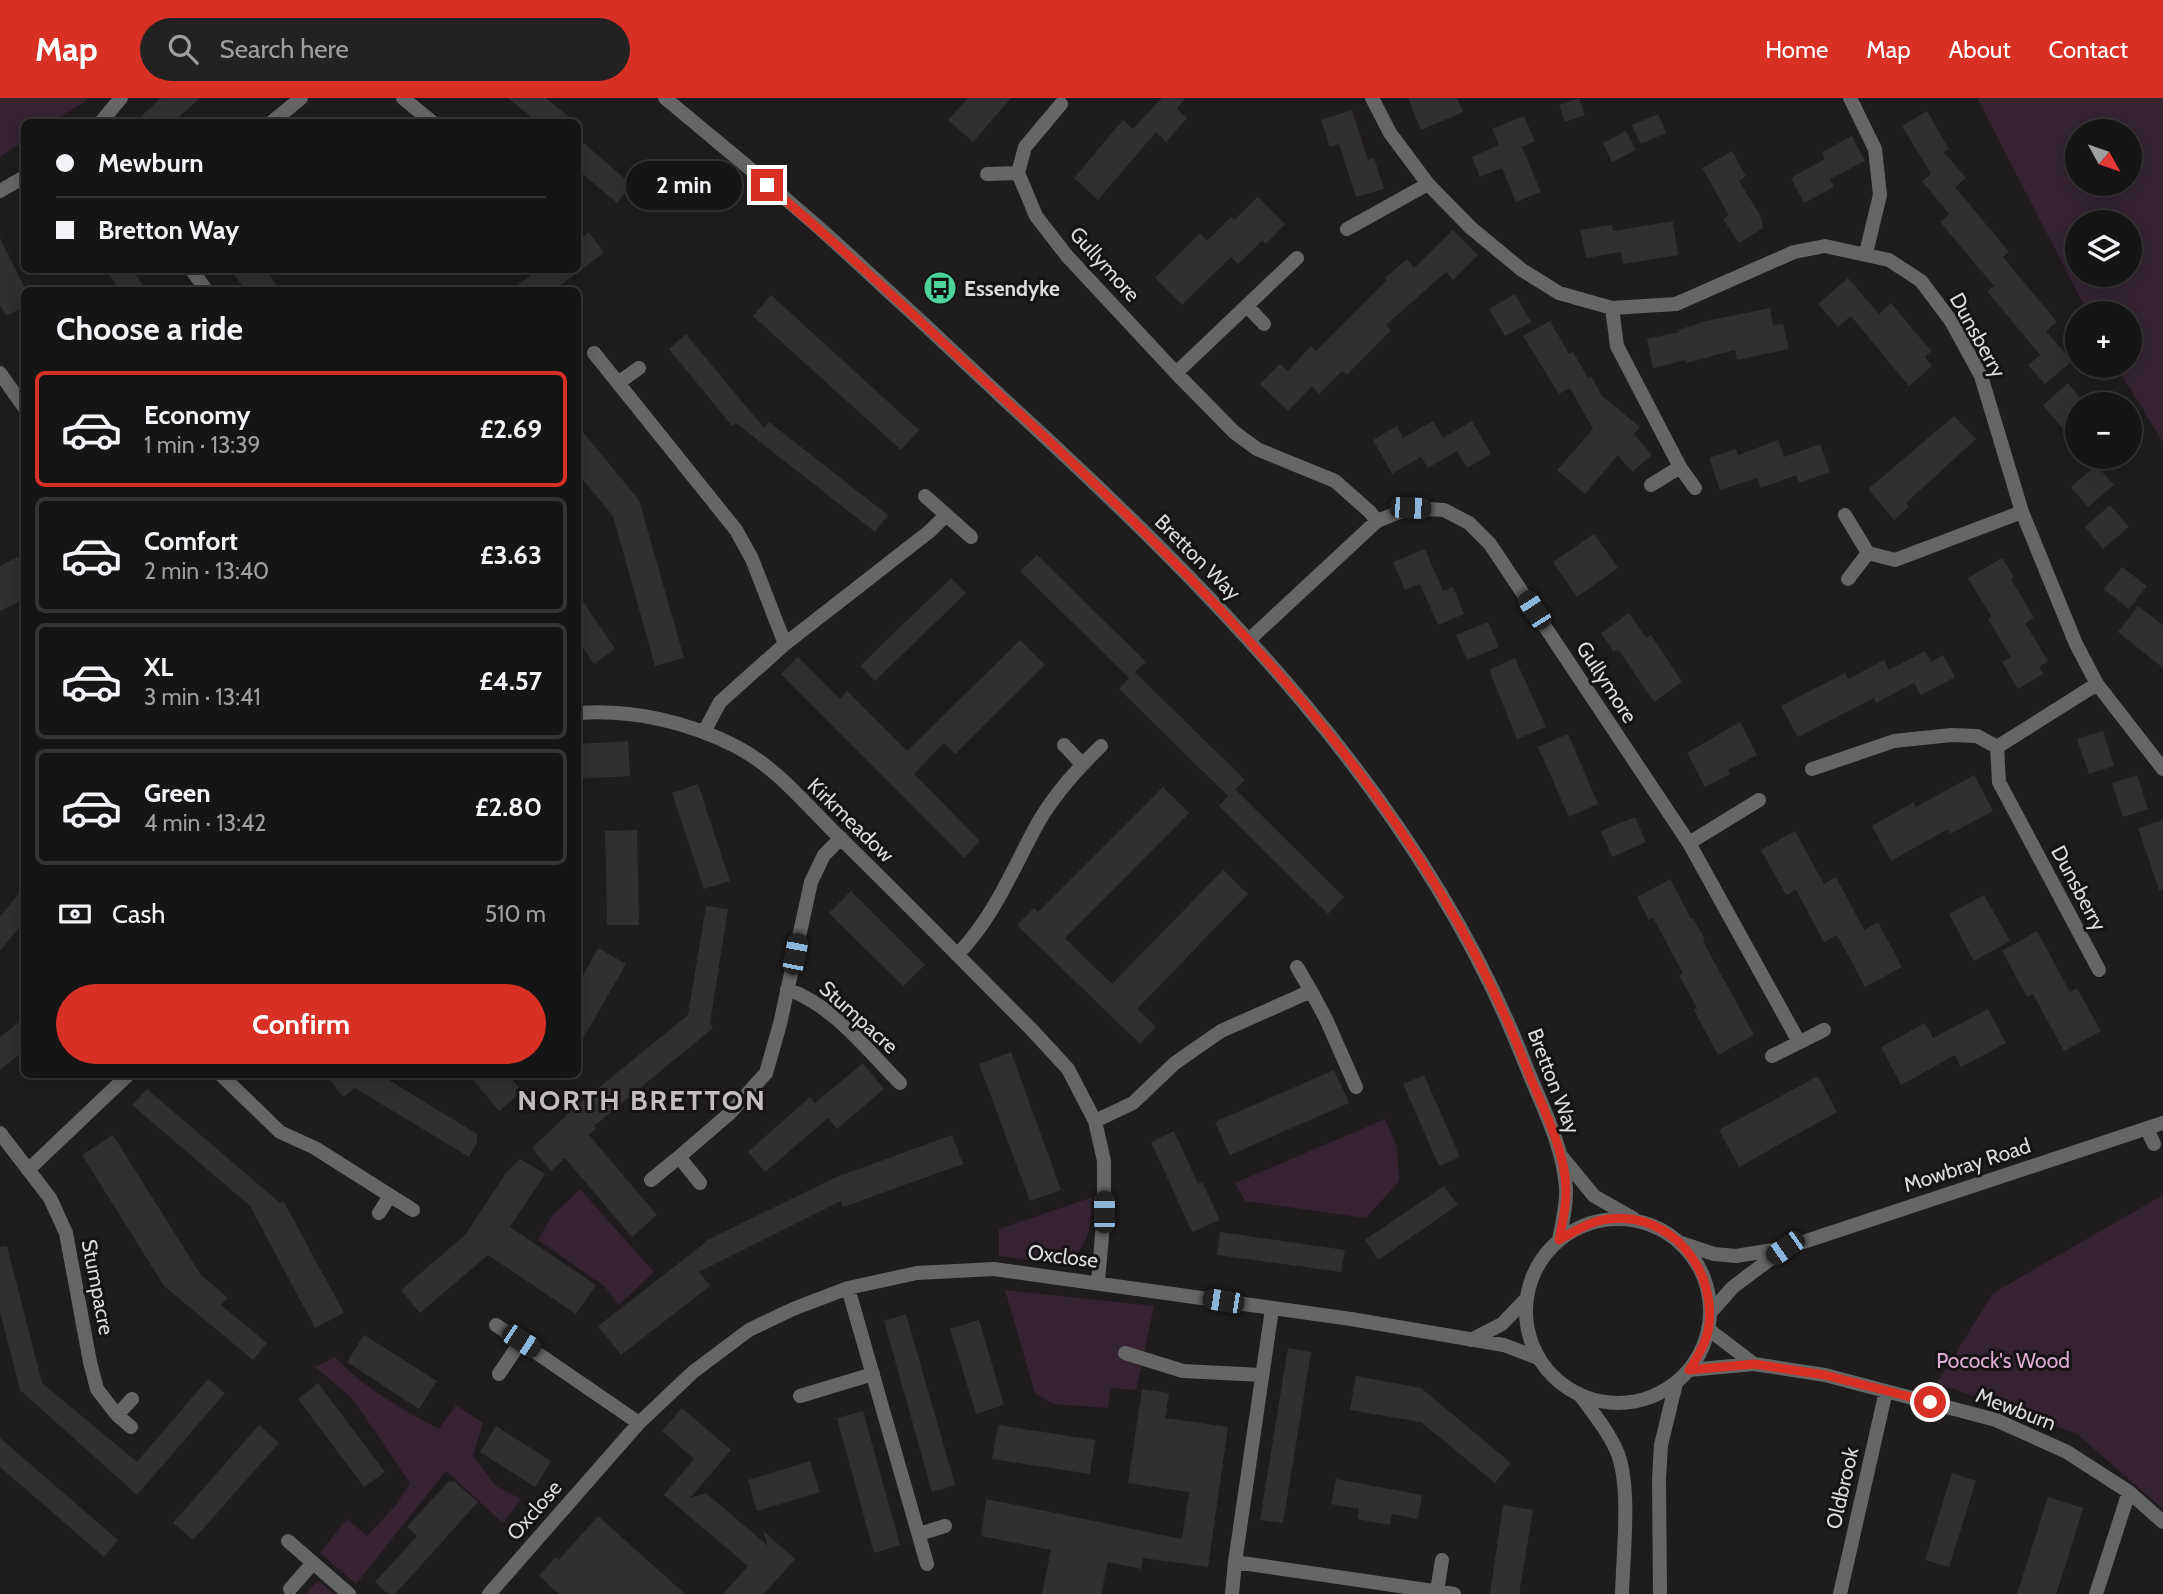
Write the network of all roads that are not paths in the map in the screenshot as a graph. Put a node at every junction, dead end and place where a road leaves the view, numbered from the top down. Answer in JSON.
{"nodes":[{"id":1,"x":121,"y":98,"type":"edge"},
{"id":2,"x":301,"y":98,"type":"edge"},
{"id":3,"x":403,"y":98,"type":"edge"},
{"id":4,"x":665,"y":98,"type":"edge"},
{"id":5,"x":1372,"y":98,"type":"edge"},
{"id":6,"x":1850,"y":98,"type":"edge"},
{"id":7,"x":1061,"y":104,"type":"dead end"},
{"id":8,"x":104,"y":119,"type":"edge"},
{"id":9,"x":276,"y":119,"type":"edge"},
{"id":10,"x":428,"y":119,"type":"edge"},
{"id":11,"x":1018,"y":173,"type":"junction"},
{"id":12,"x":987,"y":174,"type":"dead end"},
{"id":13,"x":21,"y":179,"type":"edge"},
{"id":14,"x":1428,"y":184,"type":"junction"},
{"id":15,"x":0,"y":191,"type":"edge"},
{"id":16,"x":1347,"y":229,"type":"dead end"},
{"id":17,"x":1866,"y":253,"type":"junction"},
{"id":18,"x":1297,"y":258,"type":"dead end"},
{"id":19,"x":1247,"y":306,"type":"junction"},
{"id":20,"x":1612,"y":308,"type":"junction"},
{"id":21,"x":1264,"y":324,"type":"dead end"},
{"id":22,"x":594,"y":353,"type":"dead end"},
{"id":23,"x":639,"y":368,"type":"dead end"},
{"id":24,"x":0,"y":373,"type":"edge"},
{"id":25,"x":1176,"y":373,"type":"junction"},
{"id":26,"x":618,"y":383,"type":"junction"},
{"id":27,"x":20,"y":390,"type":"edge"},
{"id":28,"x":1680,"y":467,"type":"junction"},
{"id":29,"x":1651,"y":485,"type":"dead end"},
{"id":30,"x":1695,"y":488,"type":"dead end"},
{"id":31,"x":925,"y":496,"type":"dead end"},
{"id":32,"x":2022,"y":512,"type":"junction"},
{"id":33,"x":1845,"y":515,"type":"dead end"},
{"id":34,"x":945,"y":516,"type":"junction"},
{"id":35,"x":1377,"y":521,"type":"junction"},
{"id":36,"x":971,"y":537,"type":"dead end"},
{"id":37,"x":1868,"y":553,"type":"junction"},
{"id":38,"x":1848,"y":579,"type":"dead end"},
{"id":39,"x":1250,"y":639,"type":"junction"},
{"id":40,"x":785,"y":645,"type":"junction"},
{"id":41,"x":2097,"y":684,"type":"junction"},
{"id":42,"x":581,"y":713,"type":"edge"},
{"id":43,"x":704,"y":732,"type":"junction"},
{"id":44,"x":1063,"y":745,"type":"dead end"},
{"id":45,"x":1101,"y":746,"type":"dead end"},
{"id":46,"x":1997,"y":747,"type":"junction"},
{"id":47,"x":1082,"y":764,"type":"junction"},
{"id":48,"x":1812,"y":769,"type":"dead end"},
{"id":49,"x":2163,"y":769,"type":"edge"},
{"id":50,"x":1759,"y":800,"type":"dead end"},
{"id":51,"x":841,"y":838,"type":"junction"},
{"id":52,"x":1689,"y":843,"type":"junction"},
{"id":53,"x":957,"y":954,"type":"junction"},
{"id":54,"x":1297,"y":967,"type":"dead end"},
{"id":55,"x":2099,"y":970,"type":"dead end"},
{"id":56,"x":787,"y":989,"type":"junction"},
{"id":57,"x":1311,"y":991,"type":"junction"},
{"id":58,"x":1824,"y":1030,"type":"dead end"},
{"id":59,"x":1799,"y":1042,"type":"junction"},
{"id":60,"x":1772,"y":1056,"type":"dead end"},
{"id":61,"x":125,"y":1078,"type":"edge"},
{"id":62,"x":224,"y":1078,"type":"edge"},
{"id":63,"x":900,"y":1083,"type":"dead end"},
{"id":64,"x":1356,"y":1087,"type":"dead end"},
{"id":65,"x":1095,"y":1121,"type":"junction"},
{"id":66,"x":2163,"y":1123,"type":"edge"},
{"id":67,"x":2147,"y":1129,"type":"junction"},
{"id":68,"x":0,"y":1133,"type":"edge"},
{"id":69,"x":2154,"y":1144,"type":"dead end"},
{"id":70,"x":1561,"y":1156,"type":"junction"},
{"id":71,"x":680,"y":1157,"type":"junction"},
{"id":72,"x":28,"y":1170,"type":"junction"},
{"id":73,"x":651,"y":1180,"type":"dead end"},
{"id":74,"x":700,"y":1183,"type":"dead end"},
{"id":75,"x":390,"y":1196,"type":"junction"},
{"id":76,"x":413,"y":1210,"type":"dead end"},
{"id":77,"x":379,"y":1213,"type":"dead end"},
{"id":78,"x":1637,"y":1220,"type":"junction"},
{"id":79,"x":1559,"y":1240,"type":"junction"},
{"id":80,"x":1680,"y":1242,"type":"junction"},
{"id":81,"x":1785,"y":1248,"type":"junction"},
{"id":82,"x":1098,"y":1282,"type":"junction"},
{"id":83,"x":848,"y":1288,"type":"junction"},
{"id":84,"x":1527,"y":1299,"type":"junction"},
{"id":85,"x":1272,"y":1310,"type":"junction"},
{"id":86,"x":1710,"y":1313,"type":"junction"},
{"id":87,"x":496,"y":1325,"type":"dead end"},
{"id":88,"x":1708,"y":1329,"type":"junction"},
{"id":89,"x":1471,"y":1340,"type":"junction"},
{"id":90,"x":521,"y":1341,"type":"junction"},
{"id":91,"x":1125,"y":1353,"type":"dead end"},
{"id":92,"x":1538,"y":1358,"type":"junction"},
{"id":93,"x":1754,"y":1364,"type":"junction"},
{"id":94,"x":1689,"y":1370,"type":"junction"},
{"id":95,"x":499,"y":1374,"type":"dead end"},
{"id":96,"x":873,"y":1374,"type":"junction"},
{"id":97,"x":1262,"y":1375,"type":"junction"},
{"id":98,"x":1676,"y":1383,"type":"junction"},
{"id":99,"x":1886,"y":1391,"type":"junction"},
{"id":100,"x":1580,"y":1395,"type":"junction"},
{"id":101,"x":800,"y":1396,"type":"dead end"},
{"id":102,"x":132,"y":1399,"type":"dead end"},
{"id":103,"x":117,"y":1415,"type":"junction"},
{"id":104,"x":639,"y":1423,"type":"junction"},
{"id":105,"x":131,"y":1427,"type":"dead end"},
{"id":106,"x":2129,"y":1492,"type":"junction"},
{"id":107,"x":2163,"y":1522,"type":"edge"},
{"id":108,"x":945,"y":1526,"type":"dead end"},
{"id":109,"x":919,"y":1534,"type":"junction"},
{"id":110,"x":288,"y":1541,"type":"dead end"},
{"id":111,"x":1442,"y":1560,"type":"dead end"},
{"id":112,"x":1235,"y":1562,"type":"junction"},
{"id":113,"x":313,"y":1563,"type":"junction"},
{"id":114,"x":927,"y":1564,"type":"dead end"},
{"id":115,"x":290,"y":1589,"type":"dead end"},
{"id":116,"x":1437,"y":1591,"type":"junction"},
{"id":117,"x":349,"y":1594,"type":"edge"},
{"id":118,"x":489,"y":1594,"type":"edge"},
{"id":119,"x":1232,"y":1594,"type":"edge"},
{"id":120,"x":1454,"y":1594,"type":"edge"},
{"id":121,"x":1622,"y":1594,"type":"edge"},
{"id":122,"x":1660,"y":1594,"type":"edge"},
{"id":123,"x":1840,"y":1594,"type":"edge"},
{"id":124,"x":2096,"y":1594,"type":"edge"}],
"edges":[{"from":1,"to":8,"type":"street"},
{"from":2,"to":9,"type":"street"},
{"from":3,"to":10,"type":"street"},
{"from":4,"to":39,"type":"street","name":"Bretton Way"},
{"from":5,"to":14,"type":"street","name":"Dunsberry"},
{"from":6,"to":17,"type":"street"},
{"from":7,"to":11,"type":"street"},
{"from":11,"to":12,"type":"street"},
{"from":11,"to":25,"type":"street","name":"Gullymore"},
{"from":13,"to":15,"type":"street"},
{"from":14,"to":16,"type":"street"},
{"from":14,"to":20,"type":"street","name":"Dunsberry"},
{"from":17,"to":20,"type":"street","name":"Dunsberry"},
{"from":17,"to":32,"type":"street","name":"Dunsberry"},
{"from":18,"to":19,"type":"street"},
{"from":19,"to":21,"type":"street"},
{"from":19,"to":25,"type":"street"},
{"from":20,"to":28,"type":"street"},
{"from":22,"to":26,"type":"street"},
{"from":23,"to":26,"type":"street"},
{"from":24,"to":27,"type":"street"},
{"from":25,"to":35,"type":"street","name":"Gullymore"},
{"from":26,"to":40,"type":"street"},
{"from":28,"to":29,"type":"street"},
{"from":28,"to":30,"type":"street"},
{"from":31,"to":34,"type":"street"},
{"from":32,"to":37,"type":"street"},
{"from":32,"to":41,"type":"street","name":"Dunsberry"},
{"from":33,"to":37,"type":"street"},
{"from":34,"to":36,"type":"street"},
{"from":34,"to":40,"type":"street"},
{"from":35,"to":39,"type":"street","name":"Gullymore"},
{"from":35,"to":52,"type":"street","name":"Gullymore"},
{"from":37,"to":38,"type":"street"},
{"from":39,"to":70,"type":"street","name":"Bretton Way"},
{"from":40,"to":43,"type":"street"},
{"from":41,"to":46,"type":"street"},
{"from":41,"to":49,"type":"street","name":"Dunsberry"},
{"from":42,"to":43,"type":"street","name":"Kirkmeadow"},
{"from":43,"to":51,"type":"street","name":"Kirkmeadow"},
{"from":44,"to":47,"type":"street"},
{"from":45,"to":47,"type":"street"},
{"from":46,"to":48,"type":"street"},
{"from":46,"to":55,"type":"street","name":"Dunsberry"},
{"from":47,"to":53,"type":"street"},
{"from":50,"to":52,"type":"street"},
{"from":51,"to":53,"type":"street","name":"Kirkmeadow"},
{"from":51,"to":56,"type":"street","name":"Stumpacre"},
{"from":52,"to":59,"type":"street","name":"Gullymore"},
{"from":53,"to":65,"type":"street","name":"Kirkmeadow"},
{"from":54,"to":57,"type":"street"},
{"from":56,"to":63,"type":"street","name":"Stumpacre"},
{"from":56,"to":71,"type":"street","name":"Stumpacre"},
{"from":57,"to":64,"type":"street"},
{"from":57,"to":65,"type":"street"},
{"from":58,"to":59,"type":"street"},
{"from":59,"to":60,"type":"street"},
{"from":61,"to":72,"type":"street"},
{"from":62,"to":75,"type":"street"},
{"from":65,"to":82,"type":"street","name":"Kirkmeadow"},
{"from":66,"to":67,"type":"street","name":"Mowbray Road"},
{"from":67,"to":69,"type":"street"},
{"from":67,"to":81,"type":"street","name":"Mowbray Road"},
{"from":68,"to":72,"type":"street"},
{"from":70,"to":78,"type":"street","name":"Bretton Way"},
{"from":70,"to":79,"type":"street","name":"Bretton Way"},
{"from":71,"to":73,"type":"street","name":"Stumpacre"},
{"from":71,"to":74,"type":"street"},
{"from":72,"to":103,"type":"street","name":"Stumpacre"},
{"from":75,"to":76,"type":"street"},
{"from":75,"to":77,"type":"street"},
{"from":78,"to":79,"type":"street"},
{"from":78,"to":80,"type":"street"},
{"from":79,"to":84,"type":"street"},
{"from":80,"to":81,"type":"street","name":"Mowbray Road"},
{"from":80,"to":86,"type":"street"},
{"from":81,"to":86,"type":"street","name":"Mowbray Road"},
{"from":82,"to":83,"type":"street","name":"Oxclose"},
{"from":82,"to":85,"type":"street","name":"Oxclose"},
{"from":83,"to":96,"type":"street"},
{"from":83,"to":104,"type":"street","name":"Oxclose"},
{"from":84,"to":89,"type":"street"},
{"from":84,"to":92,"type":"street"},
{"from":85,"to":89,"type":"street","name":"Oxclose"},
{"from":85,"to":97,"type":"street"},
{"from":86,"to":88,"type":"street"},
{"from":87,"to":90,"type":"street"},
{"from":88,"to":93,"type":"street","name":"Mewburn"},
{"from":88,"to":94,"type":"street"},
{"from":89,"to":92,"type":"street","name":"Oxclose"},
{"from":90,"to":95,"type":"street"},
{"from":90,"to":104,"type":"street"},
{"from":91,"to":97,"type":"street"},
{"from":92,"to":100,"type":"street"},
{"from":93,"to":94,"type":"street","name":"Mewburn"},
{"from":93,"to":99,"type":"street","name":"Mewburn"},
{"from":94,"to":98,"type":"street"},
{"from":96,"to":101,"type":"street"},
{"from":96,"to":109,"type":"street"},
{"from":97,"to":112,"type":"street"},
{"from":98,"to":100,"type":"street"},
{"from":98,"to":122,"type":"street"},
{"from":99,"to":106,"type":"street","name":"Mewburn"},
{"from":99,"to":123,"type":"street","name":"Oldbrook"},
{"from":100,"to":121,"type":"street"},
{"from":102,"to":103,"type":"street"},
{"from":103,"to":105,"type":"street","name":"Stumpacre"},
{"from":104,"to":118,"type":"street","name":"Oxclose"},
{"from":106,"to":107,"type":"street","name":"Mewburn"},
{"from":106,"to":124,"type":"street"},
{"from":108,"to":109,"type":"street"},
{"from":109,"to":114,"type":"street"},
{"from":110,"to":113,"type":"street"},
{"from":111,"to":116,"type":"street"},
{"from":112,"to":116,"type":"street"},
{"from":112,"to":119,"type":"street"},
{"from":113,"to":115,"type":"street"},
{"from":113,"to":117,"type":"street"},
{"from":116,"to":120,"type":"street"}]}
